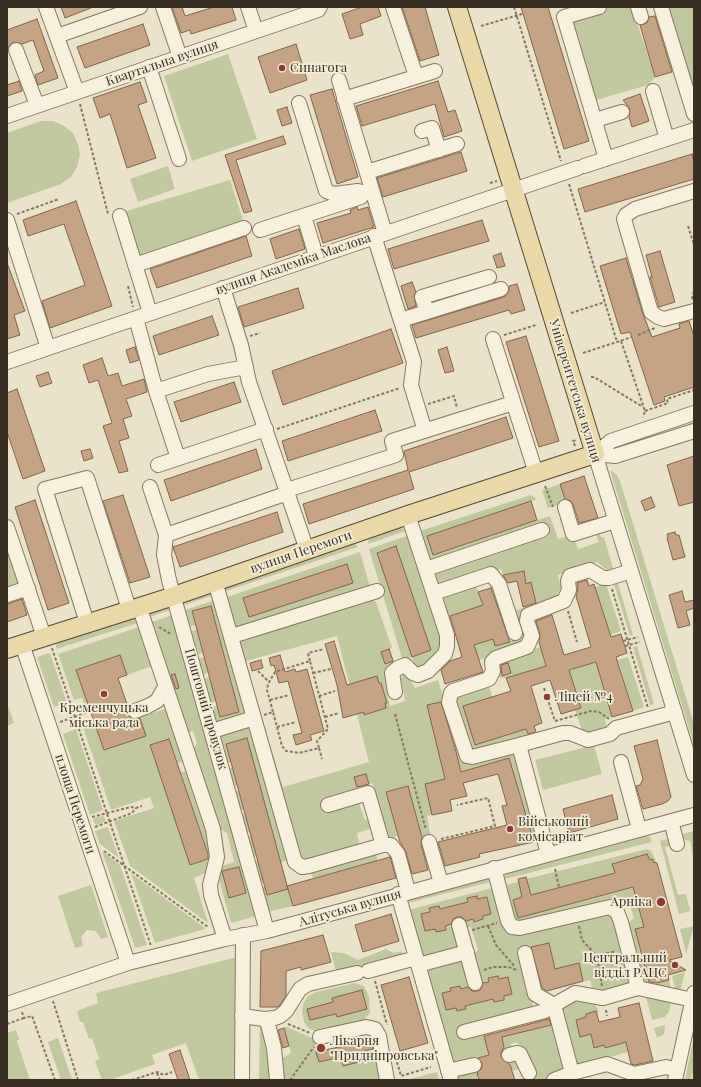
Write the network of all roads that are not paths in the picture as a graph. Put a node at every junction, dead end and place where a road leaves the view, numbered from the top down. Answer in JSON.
{"nodes":[{"id":1,"x":46,"y":7,"type":"edge"},
{"id":2,"x":140,"y":7,"type":"edge"},
{"id":3,"x":163,"y":7,"type":"edge"},
{"id":4,"x":248,"y":7,"type":"edge"},
{"id":5,"x":393,"y":7,"type":"edge"},
{"id":6,"x":457,"y":7,"type":"edge"},
{"id":7,"x":598,"y":7,"type":"edge"},
{"id":8,"x":661,"y":7,"type":"edge"},
{"id":9,"x":319,"y":9,"type":"edge"},
{"id":10,"x":256,"y":32,"type":"junction"},
{"id":11,"x":57,"y":36,"type":"junction"},
{"id":12,"x":16,"y":50,"type":"dead end"},
{"id":13,"x":180,"y":56,"type":"junction"},
{"id":14,"x":149,"y":67,"type":"junction"},
{"id":15,"x":435,"y":71,"type":"dead end"},
{"id":16,"x":416,"y":76,"type":"junction"},
{"id":17,"x":339,"y":80,"type":"dead end"},
{"id":18,"x":653,"y":91,"type":"dead end"},
{"id":19,"x":77,"y":92,"type":"junction"},
{"id":20,"x":344,"y":99,"type":"junction"},
{"id":21,"x":299,"y":103,"type":"dead end"},
{"id":22,"x":37,"y":105,"type":"junction"},
{"id":23,"x":622,"y":112,"type":"dead end"},
{"id":24,"x":694,"y":114,"type":"edge"},
{"id":25,"x":7,"y":116,"type":"edge"},
{"id":26,"x":595,"y":120,"type":"junction"},
{"id":27,"x":694,"y":130,"type":"edge"},
{"id":28,"x":422,"y":131,"type":"dead end"},
{"id":29,"x":666,"y":139,"type":"junction"},
{"id":30,"x":457,"y":144,"type":"dead end"},
{"id":31,"x":439,"y":150,"type":"junction"},
{"id":32,"x":179,"y":159,"type":"dead end"},
{"id":33,"x":606,"y":159,"type":"junction"},
{"id":34,"x":366,"y":172,"type":"junction"},
{"id":35,"x":513,"y":189,"type":"junction"},
{"id":36,"x":694,"y":191,"type":"edge"},
{"id":37,"x":373,"y":194,"type":"junction"},
{"id":38,"x":304,"y":216,"type":"junction"},
{"id":39,"x":11,"y":217,"type":"edge"},
{"id":40,"x":115,"y":217,"type":"road end"},
{"id":41,"x":244,"y":228,"type":"dead end"},
{"id":42,"x":260,"y":231,"type":"dead end"},
{"id":43,"x":380,"y":235,"type":"junction"},
{"id":44,"x":316,"y":256,"type":"junction"},
{"id":45,"x":135,"y":265,"type":"junction"},
{"id":46,"x":489,"y":277,"type":"dead end"},
{"id":47,"x":456,"y":287,"type":"junction"},
{"id":48,"x":223,"y":288,"type":"junction"},
{"id":49,"x":501,"y":289,"type":"dead end"},
{"id":50,"x":460,"y":302,"type":"junction"},
{"id":51,"x":693,"y":305,"type":"edge"},
{"id":52,"x":427,"y":312,"type":"junction"},
{"id":53,"x":150,"y":313,"type":"junction"},
{"id":54,"x":136,"y":318,"type":"junction"},
{"id":55,"x":401,"y":320,"type":"junction"},
{"id":56,"x":493,"y":339,"type":"road end"},
{"id":57,"x":48,"y":348,"type":"junction"},
{"id":58,"x":7,"y":362,"type":"edge"},
{"id":59,"x":246,"y":367,"type":"junction"},
{"id":60,"x":156,"y":391,"type":"junction"},
{"id":61,"x":513,"y":403,"type":"junction"},
{"id":62,"x":694,"y":413,"type":"edge"},
{"id":63,"x":677,"y":419,"type":"junction"},
{"id":64,"x":266,"y":431,"type":"junction"},
{"id":65,"x":425,"y":431,"type":"junction"},
{"id":66,"x":688,"y":432,"type":"edge"},
{"id":67,"x":595,"y":454,"type":"junction"},
{"id":68,"x":178,"y":458,"type":"junction"},
{"id":69,"x":158,"y":465,"type":"dead end"},
{"id":70,"x":541,"y":480,"type":"junction"},
{"id":71,"x":150,"y":487,"type":"dead end"},
{"id":72,"x":287,"y":492,"type":"junction"},
{"id":73,"x":559,"y":509,"type":"road end"},
{"id":74,"x":408,"y":515,"type":"junction"},
{"id":75,"x":615,"y":521,"type":"junction"},
{"id":76,"x":7,"y":527,"type":"edge"},
{"id":77,"x":542,"y":530,"type":"dead end"},
{"id":78,"x":166,"y":535,"type":"junction"},
{"id":79,"x":307,"y":550,"type":"junction"},
{"id":80,"x":426,"y":569,"type":"junction"},
{"id":81,"x":631,"y":571,"type":"junction"},
{"id":82,"x":215,"y":581,"type":"junction"},
{"id":83,"x":28,"y":588,"type":"junction"},
{"id":84,"x":377,"y":591,"type":"dead end"},
{"id":85,"x":434,"y":593,"type":"junction"},
{"id":86,"x":7,"y":595,"type":"edge"},
{"id":87,"x":174,"y":596,"type":"junction"},
{"id":88,"x":134,"y":608,"type":"junction"},
{"id":89,"x":87,"y":623,"type":"junction"},
{"id":90,"x":515,"y":633,"type":"dead end"},
{"id":91,"x":232,"y":636,"type":"junction"},
{"id":92,"x":48,"y":640,"type":"junction"},
{"id":93,"x":15,"y":647,"type":"edge"},
{"id":94,"x":165,"y":687,"type":"junction"},
{"id":95,"x":395,"y":692,"type":"dead end"},
{"id":96,"x":135,"y":711,"type":"dead end"},
{"id":97,"x":675,"y":712,"type":"junction"},
{"id":98,"x":254,"y":718,"type":"junction"},
{"id":99,"x":212,"y":731,"type":"junction"},
{"id":100,"x":519,"y":745,"type":"junction"},
{"id":101,"x":621,"y":762,"type":"dead end"},
{"id":102,"x":694,"y":775,"type":"edge"},
{"id":103,"x":328,"y":805,"type":"dead end"},
{"id":104,"x":694,"y":815,"type":"edge"},
{"id":105,"x":672,"y":821,"type":"junction"},
{"id":106,"x":639,"y":829,"type":"junction"},
{"id":107,"x":429,"y":842,"type":"road end"},
{"id":108,"x":677,"y":844,"type":"dead end"},
{"id":109,"x":383,"y":845,"type":"junction"},
{"id":110,"x":548,"y":854,"type":"junction"},
{"id":111,"x":494,"y":868,"type":"junction"},
{"id":112,"x":441,"y":882,"type":"junction"},
{"id":113,"x":403,"y":892,"type":"junction"},
{"id":114,"x":460,"y":929,"type":"road end"},
{"id":115,"x":267,"y":931,"type":"junction"},
{"id":116,"x":219,"y":935,"type":"junction"},
{"id":117,"x":243,"y":935,"type":"junction"},
{"id":118,"x":467,"y":952,"type":"junction"},
{"id":119,"x":525,"y":953,"type":"dead end"},
{"id":120,"x":417,"y":962,"type":"junction"},
{"id":121,"x":128,"y":963,"type":"junction"},
{"id":122,"x":474,"y":978,"type":"road end"},
{"id":123,"x":638,"y":988,"type":"junction"},
{"id":124,"x":693,"y":996,"type":"edge"},
{"id":125,"x":13,"y":1002,"type":"edge"},
{"id":126,"x":554,"y":1005,"type":"junction"},
{"id":127,"x":242,"y":1016,"type":"junction"},
{"id":128,"x":270,"y":1019,"type":"junction"},
{"id":129,"x":464,"y":1032,"type":"dead end"},
{"id":130,"x":320,"y":1038,"type":"road end"},
{"id":131,"x":509,"y":1055,"type":"dead end"},
{"id":132,"x":474,"y":1065,"type":"dead end"},
{"id":133,"x":572,"y":1073,"type":"junction"},
{"id":134,"x":449,"y":1075,"type":"edge"},
{"id":135,"x":526,"y":1075,"type":"edge"},
{"id":136,"x":676,"y":1075,"type":"edge"},
{"id":137,"x":242,"y":1080,"type":"edge"},
{"id":138,"x":277,"y":1080,"type":"edge"},
{"id":139,"x":387,"y":1080,"type":"edge"},
{"id":140,"x":554,"y":1080,"type":"edge"}],
"edges":[{"from":1,"to":11,"type":"street"},
{"from":2,"to":11,"type":"street"},
{"from":3,"to":13,"type":"street"},
{"from":4,"to":10,"type":"street"},
{"from":5,"to":16,"type":"street"},
{"from":6,"to":35,"type":"main road","name":"Університетська вулиця"},
{"from":7,"to":26,"type":"street"},
{"from":8,"to":24,"type":"street"},
{"from":9,"to":10,"type":"street","name":"Квартальна вулиця"},
{"from":10,"to":13,"type":"street","name":"Квартальна вулиця"},
{"from":11,"to":19,"type":"street"},
{"from":12,"to":22,"type":"street"},
{"from":13,"to":14,"type":"street","name":"Квартальна вулиця"},
{"from":14,"to":19,"type":"street","name":"Квартальна вулиця"},
{"from":14,"to":32,"type":"street"},
{"from":15,"to":16,"type":"street"},
{"from":16,"to":20,"type":"street"},
{"from":17,"to":20,"type":"street"},
{"from":18,"to":29,"type":"street"},
{"from":19,"to":22,"type":"street","name":"Квартальна вулиця"},
{"from":20,"to":34,"type":"street"},
{"from":21,"to":37,"type":"street"},
{"from":22,"to":25,"type":"street","name":"Квартальна вулиця"},
{"from":23,"to":26,"type":"street"},
{"from":26,"to":33,"type":"street"},
{"from":27,"to":29,"type":"street","name":"вулиця Академіка Маслова"},
{"from":28,"to":31,"type":"street"},
{"from":29,"to":33,"type":"street","name":"вулиця Академіка Маслова"},
{"from":30,"to":31,"type":"street"},
{"from":31,"to":34,"type":"street"},
{"from":33,"to":35,"type":"street","name":"вулиця Академіка Маслова"},
{"from":34,"to":37,"type":"street"},
{"from":35,"to":43,"type":"street","name":"вулиця Академіка Маслова"},
{"from":35,"to":67,"type":"main road","name":"Університетська вулиця"},
{"from":36,"to":51,"type":"street"},
{"from":37,"to":38,"type":"street"},
{"from":37,"to":43,"type":"street"},
{"from":38,"to":42,"type":"street"},
{"from":38,"to":44,"type":"street"},
{"from":39,"to":57,"type":"street"},
{"from":40,"to":45,"type":"street"},
{"from":41,"to":45,"type":"street"},
{"from":43,"to":44,"type":"street","name":"вулиця Академіка Маслова"},
{"from":43,"to":55,"type":"street"},
{"from":44,"to":48,"type":"street","name":"вулиця Академіка Маслова"},
{"from":45,"to":53,"type":"street"},
{"from":46,"to":47,"type":"street"},
{"from":47,"to":50,"type":"street"},
{"from":47,"to":52,"type":"street"},
{"from":48,"to":53,"type":"street","name":"вулиця Академіка Маслова"},
{"from":48,"to":59,"type":"street"},
{"from":49,"to":50,"type":"street"},
{"from":50,"to":52,"type":"street"},
{"from":52,"to":55,"type":"street"},
{"from":53,"to":54,"type":"street","name":"вулиця Академіка Маслова"},
{"from":54,"to":57,"type":"street","name":"вулиця Академіка Маслова"},
{"from":54,"to":60,"type":"street"},
{"from":55,"to":65,"type":"street"},
{"from":56,"to":61,"type":"street"},
{"from":57,"to":58,"type":"street","name":"вулиця Академіка Маслова"},
{"from":59,"to":60,"type":"street"},
{"from":59,"to":64,"type":"street"},
{"from":60,"to":68,"type":"street"},
{"from":61,"to":65,"type":"street"},
{"from":61,"to":70,"type":"street"},
{"from":62,"to":63,"type":"street","name":"вулиця Перемоги"},
{"from":63,"to":66,"type":"street"},
{"from":63,"to":67,"type":"street","name":"вулиця Перемоги"},
{"from":64,"to":68,"type":"street"},
{"from":64,"to":72,"type":"street"},
{"from":65,"to":72,"type":"street"},
{"from":66,"to":67,"type":"street","name":"вулиця Перемоги"},
{"from":67,"to":70,"type":"main road","name":"вулиця Перемоги"},
{"from":67,"to":75,"type":"street","name":"Університетська вулиця"},
{"from":68,"to":69,"type":"street"},
{"from":70,"to":74,"type":"main road","name":"вулиця Перемоги"},
{"from":71,"to":78,"type":"street","name":"Поштовий провулок"},
{"from":72,"to":78,"type":"street"},
{"from":72,"to":79,"type":"street"},
{"from":73,"to":75,"type":"street"},
{"from":74,"to":79,"type":"main road","name":"вулиця Перемоги"},
{"from":74,"to":80,"type":"street"},
{"from":75,"to":81,"type":"street","name":"Університетська вулиця"},
{"from":76,"to":83,"type":"street"},
{"from":77,"to":80,"type":"street"},
{"from":78,"to":87,"type":"street","name":"Поштовий провулок"},
{"from":79,"to":82,"type":"main road","name":"вулиця Перемоги"},
{"from":80,"to":85,"type":"street"},
{"from":81,"to":97,"type":"street","name":"Університетська вулиця"},
{"from":81,"to":100,"type":"street"},
{"from":82,"to":87,"type":"main road","name":"вулиця Перемоги"},
{"from":82,"to":91,"type":"street"},
{"from":83,"to":86,"type":"street"},
{"from":83,"to":92,"type":"street"},
{"from":84,"to":91,"type":"street"},
{"from":85,"to":90,"type":"street"},
{"from":85,"to":95,"type":"street"},
{"from":87,"to":88,"type":"main road","name":"вулиця Перемоги"},
{"from":87,"to":99,"type":"street","name":"Поштовий провулок"},
{"from":88,"to":89,"type":"main road","name":"вулиця Перемоги"},
{"from":88,"to":89,"type":"street"},
{"from":88,"to":94,"type":"street"},
{"from":89,"to":92,"type":"main road","name":"вулиця Перемоги"},
{"from":91,"to":98,"type":"street"},
{"from":92,"to":93,"type":"main road","name":"вулиця Перемоги"},
{"from":93,"to":121,"type":"street","name":"площа Перемоги"},
{"from":94,"to":96,"type":"street"},
{"from":94,"to":116,"type":"street"},
{"from":97,"to":100,"type":"street"},
{"from":97,"to":102,"type":"street","name":"Університетська вулиця"},
{"from":98,"to":99,"type":"street"},
{"from":98,"to":109,"type":"street"},
{"from":99,"to":115,"type":"street","name":"Поштовий провулок"},
{"from":100,"to":110,"type":"street"},
{"from":101,"to":106,"type":"street"},
{"from":103,"to":109,"type":"street"},
{"from":104,"to":105,"type":"street","name":"Алітуська вулиця"},
{"from":105,"to":106,"type":"street","name":"Алітуська вулиця"},
{"from":105,"to":108,"type":"street"},
{"from":106,"to":110,"type":"street","name":"Алітуська вулиця"},
{"from":107,"to":112,"type":"street"},
{"from":109,"to":113,"type":"street"},
{"from":110,"to":111,"type":"street","name":"Алітуська вулиця"},
{"from":111,"to":112,"type":"street","name":"Алітуська вулиця"},
{"from":111,"to":123,"type":"street"},
{"from":112,"to":113,"type":"street","name":"Алітуська вулиця"},
{"from":113,"to":115,"type":"street","name":"Алітуська вулиця"},
{"from":113,"to":120,"type":"street"},
{"from":114,"to":118,"type":"street"},
{"from":115,"to":117,"type":"street","name":"Алітуська вулиця"},
{"from":116,"to":117,"type":"street","name":"Алітуська вулиця"},
{"from":116,"to":121,"type":"street","name":"Алітуська вулиця"},
{"from":117,"to":127,"type":"street"},
{"from":118,"to":120,"type":"street"},
{"from":118,"to":122,"type":"street"},
{"from":119,"to":126,"type":"street"},
{"from":120,"to":128,"type":"street"},
{"from":120,"to":134,"type":"street"},
{"from":121,"to":125,"type":"street","name":"Алітуська вулиця"},
{"from":123,"to":124,"type":"street"},
{"from":123,"to":126,"type":"street"},
{"from":124,"to":136,"type":"street"},
{"from":126,"to":129,"type":"street"},
{"from":126,"to":133,"type":"street"},
{"from":127,"to":128,"type":"street"},
{"from":127,"to":137,"type":"street"},
{"from":128,"to":138,"type":"street"},
{"from":130,"to":139,"type":"street"},
{"from":131,"to":135,"type":"street"},
{"from":132,"to":134,"type":"street"},
{"from":133,"to":136,"type":"street"},
{"from":133,"to":140,"type":"street"}]}
